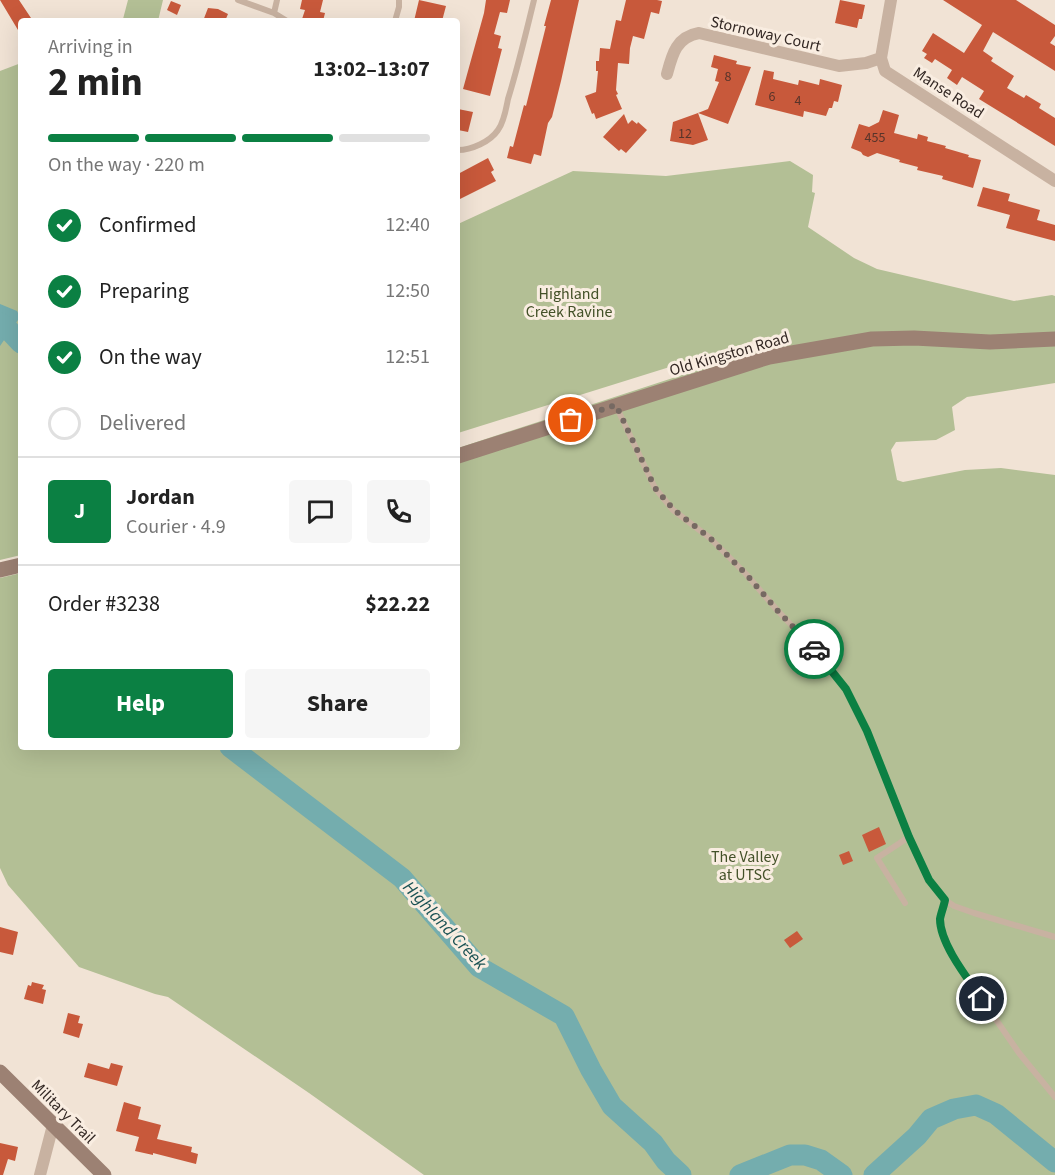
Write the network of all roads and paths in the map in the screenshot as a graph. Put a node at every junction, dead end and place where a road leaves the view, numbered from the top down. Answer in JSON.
{"nodes":[{"id":1,"x":238,"y":0,"type":"edge"},
{"id":2,"x":277,"y":0,"type":"edge"},
{"id":3,"x":399,"y":0,"type":"edge"},
{"id":4,"x":534,"y":0,"type":"edge"},
{"id":5,"x":891,"y":0,"type":"edge"},
{"id":6,"x":274,"y":13,"type":"junction"},
{"id":7,"x":282,"y":18,"type":"edge"},
{"id":8,"x":396,"y":18,"type":"edge"},
{"id":9,"x":881,"y":58,"type":"junction"},
{"id":10,"x":667,"y":74,"type":"dead end"},
{"id":11,"x":460,"y":150,"type":"edge"},
{"id":12,"x":1055,"y":181,"type":"edge"},
{"id":13,"x":1055,"y":339,"type":"edge"},
{"id":14,"x":616,"y":405,"type":"junction"},
{"id":15,"x":460,"y":455,"type":"edge"},
{"id":16,"x":18,"y":566,"type":"edge"},
{"id":17,"x":0,"y":570,"type":"edge"},
{"id":18,"x":909,"y":837,"type":"junction"},
{"id":19,"x":945,"y":900,"type":"junction"},
{"id":20,"x":905,"y":903,"type":"dead end"},
{"id":21,"x":1055,"y":937,"type":"edge"},
{"id":22,"x":0,"y":1072,"type":"edge"},
{"id":23,"x":1055,"y":1098,"type":"edge"},
{"id":24,"x":52,"y":1125,"type":"junction"},
{"id":25,"x":40,"y":1175,"type":"edge"},
{"id":26,"x":104,"y":1175,"type":"edge"}],
"edges":[{"from":1,"to":6,"type":"lane"},
{"from":2,"to":6,"type":"lane"},
{"from":3,"to":8,"type":"lane"},
{"from":4,"to":11,"type":"lane"},
{"from":5,"to":9,"type":"street"},
{"from":6,"to":7,"type":"lane"},
{"from":9,"to":10,"type":"street","name":"Stornoway Court"},
{"from":9,"to":12,"type":"street","name":"Manse Road"},
{"from":13,"to":14,"type":"street","name":"Old Kingston Road"},
{"from":14,"to":15,"type":"street","name":"Old Kingston Road"},
{"from":14,"to":18,"type":"lane"},
{"from":16,"to":17,"type":"street"},
{"from":18,"to":19,"type":"lane"},
{"from":18,"to":20,"type":"lane"},
{"from":19,"to":21,"type":"lane"},
{"from":19,"to":23,"type":"lane"},
{"from":22,"to":24,"type":"street","name":"Military Trail"},
{"from":24,"to":25,"type":"street"},
{"from":24,"to":26,"type":"street","name":"Military Trail"}]}
